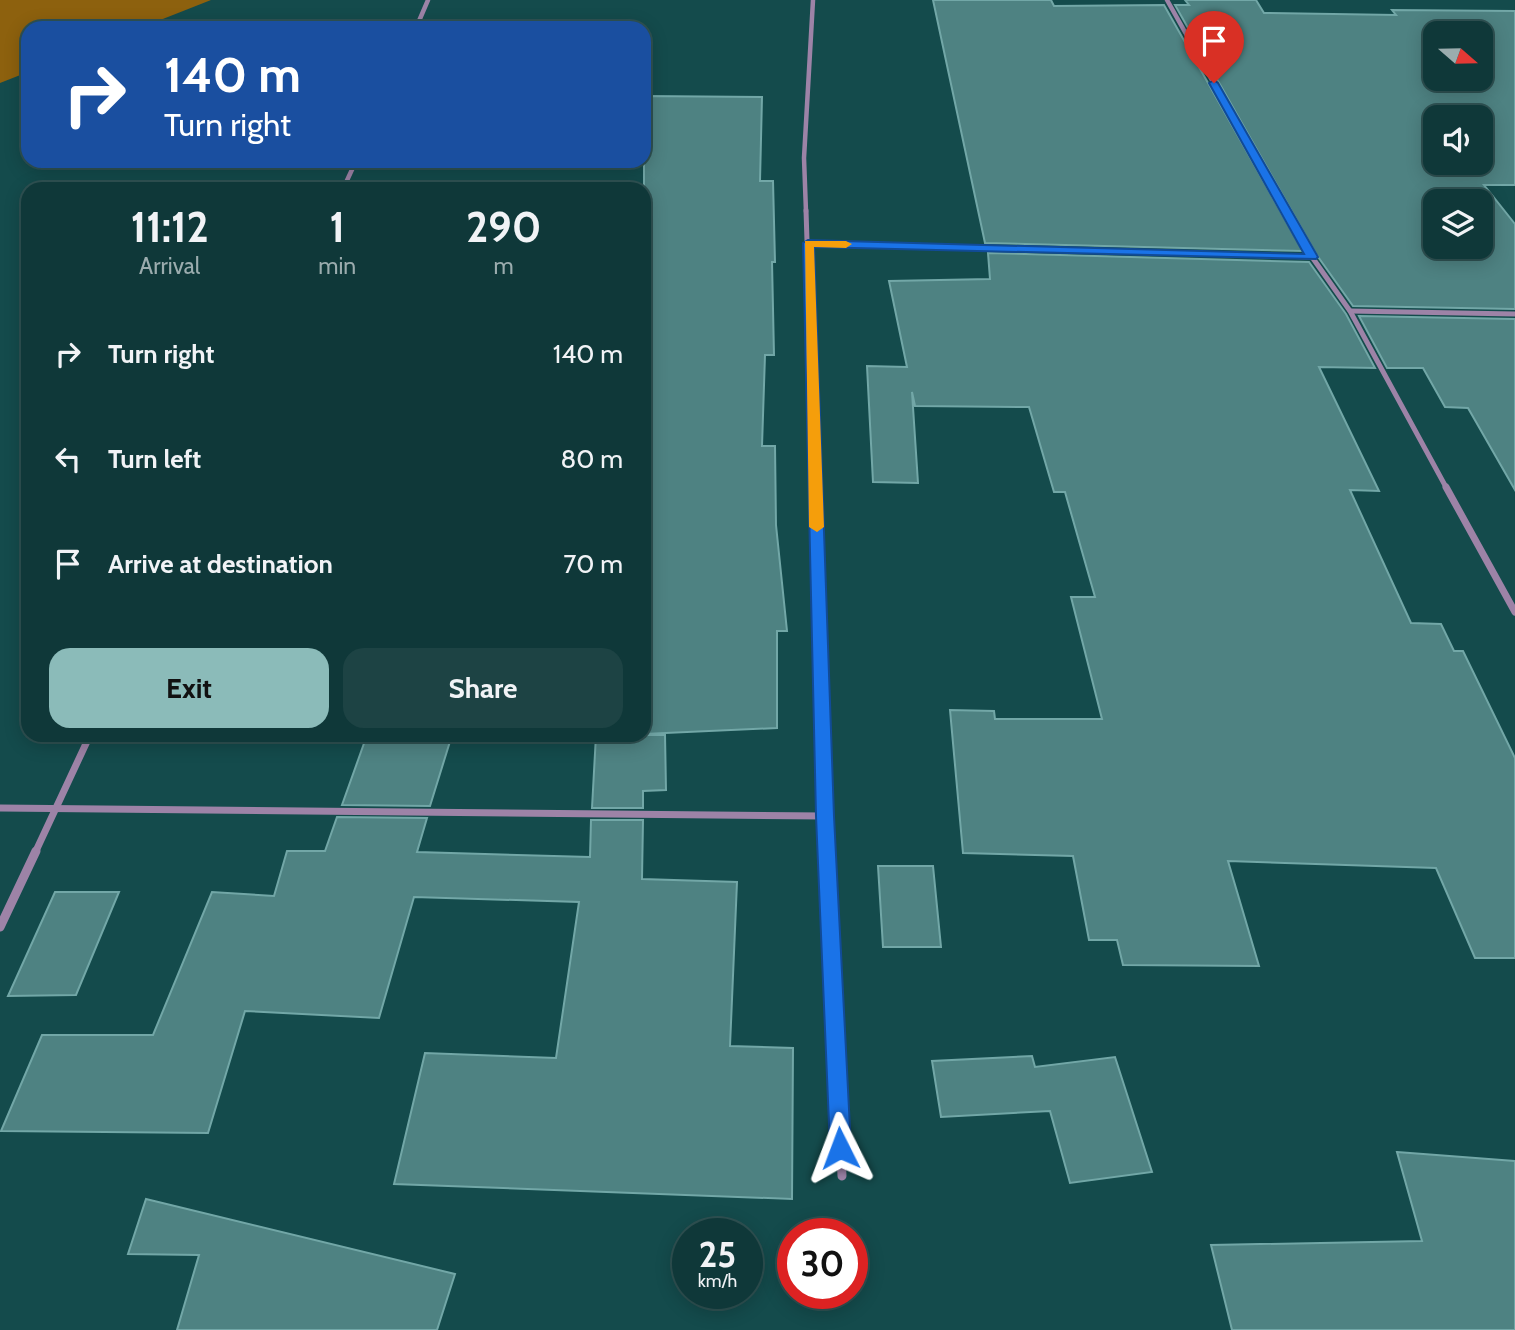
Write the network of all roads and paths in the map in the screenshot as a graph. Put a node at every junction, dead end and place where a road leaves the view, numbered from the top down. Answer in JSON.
{"nodes":[{"id":1,"x":428,"y":0,"type":"edge"},
{"id":2,"x":813,"y":0,"type":"edge"},
{"id":3,"x":1167,"y":0,"type":"edge"},
{"id":4,"x":419,"y":21,"type":"edge"},
{"id":5,"x":808,"y":243,"type":"junction"},
{"id":6,"x":1312,"y":257,"type":"junction"},
{"id":7,"x":1350,"y":311,"type":"junction"},
{"id":8,"x":1515,"y":314,"type":"edge"},
{"id":9,"x":1515,"y":612,"type":"edge"},
{"id":10,"x":87,"y":742,"type":"edge"},
{"id":11,"x":0,"y":808,"type":"edge"},
{"id":12,"x":56,"y":809,"type":"junction"},
{"id":13,"x":825,"y":816,"type":"junction"},
{"id":14,"x":0,"y":927,"type":"edge"},
{"id":15,"x":842,"y":1176,"type":"dead end"}],
"edges":[{"from":1,"to":4,"type":"street"},
{"from":2,"to":5,"type":"street"},
{"from":3,"to":6,"type":"street"},
{"from":5,"to":6,"type":"street"},
{"from":5,"to":13,"type":"street"},
{"from":6,"to":7,"type":"street"},
{"from":7,"to":8,"type":"street"},
{"from":7,"to":9,"type":"street"},
{"from":10,"to":12,"type":"street"},
{"from":11,"to":12,"type":"street"},
{"from":12,"to":13,"type":"street"},
{"from":12,"to":14,"type":"street"},
{"from":13,"to":15,"type":"street"}]}
